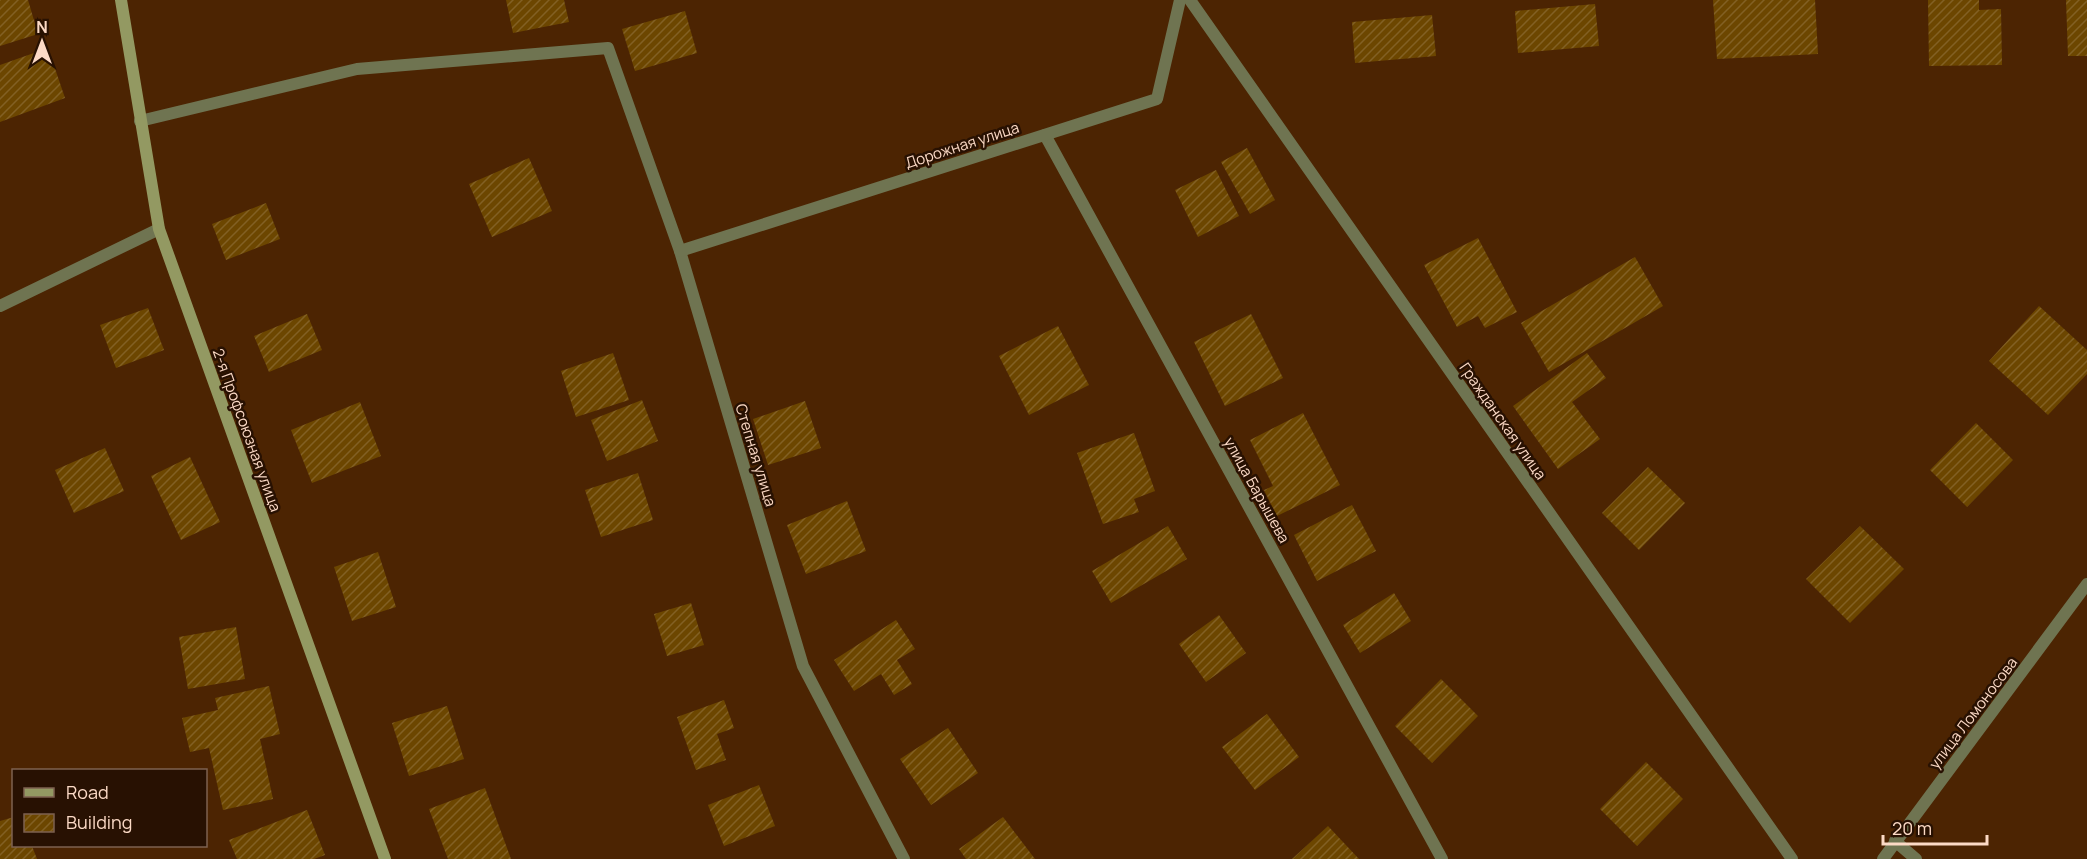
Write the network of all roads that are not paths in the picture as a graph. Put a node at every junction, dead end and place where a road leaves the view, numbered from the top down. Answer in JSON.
{"nodes":[{"id":1,"x":121,"y":0,"type":"edge"},
{"id":2,"x":1180,"y":0,"type":"edge"},
{"id":3,"x":1190,"y":0,"type":"edge"},
{"id":4,"x":140,"y":121,"type":"junction"},
{"id":5,"x":1045,"y":135,"type":"junction"},
{"id":6,"x":159,"y":229,"type":"junction"},
{"id":7,"x":680,"y":251,"type":"junction"},
{"id":8,"x":0,"y":306,"type":"edge"},
{"id":9,"x":2087,"y":584,"type":"edge"},
{"id":10,"x":1895,"y":842,"type":"junction"},
{"id":11,"x":385,"y":859,"type":"edge"},
{"id":12,"x":904,"y":859,"type":"edge"},
{"id":13,"x":1442,"y":859,"type":"edge"},
{"id":14,"x":1792,"y":859,"type":"edge"},
{"id":15,"x":1883,"y":859,"type":"edge"},
{"id":16,"x":1916,"y":859,"type":"edge"}],
"edges":[{"from":1,"to":4,"type":"street","name":"2-я Профсоюзная улица"},
{"from":2,"to":5,"type":"street","name":"Дорожная улица"},
{"from":3,"to":14,"type":"street","name":"Гражданская улица"},
{"from":4,"to":6,"type":"street","name":"2-я Профсоюзная улица"},
{"from":4,"to":7,"type":"street","name":"Степная улица"},
{"from":5,"to":7,"type":"street","name":"Дорожная улица"},
{"from":5,"to":13,"type":"street","name":"улица Барышева"},
{"from":6,"to":8,"type":"street"},
{"from":6,"to":11,"type":"street","name":"2-я Профсоюзная улица"},
{"from":7,"to":12,"type":"street","name":"Степная улица"},
{"from":9,"to":10,"type":"street","name":"улица Ломоносова"},
{"from":10,"to":15,"type":"street","name":"улица Ломоносова"},
{"from":10,"to":16,"type":"street"}]}
